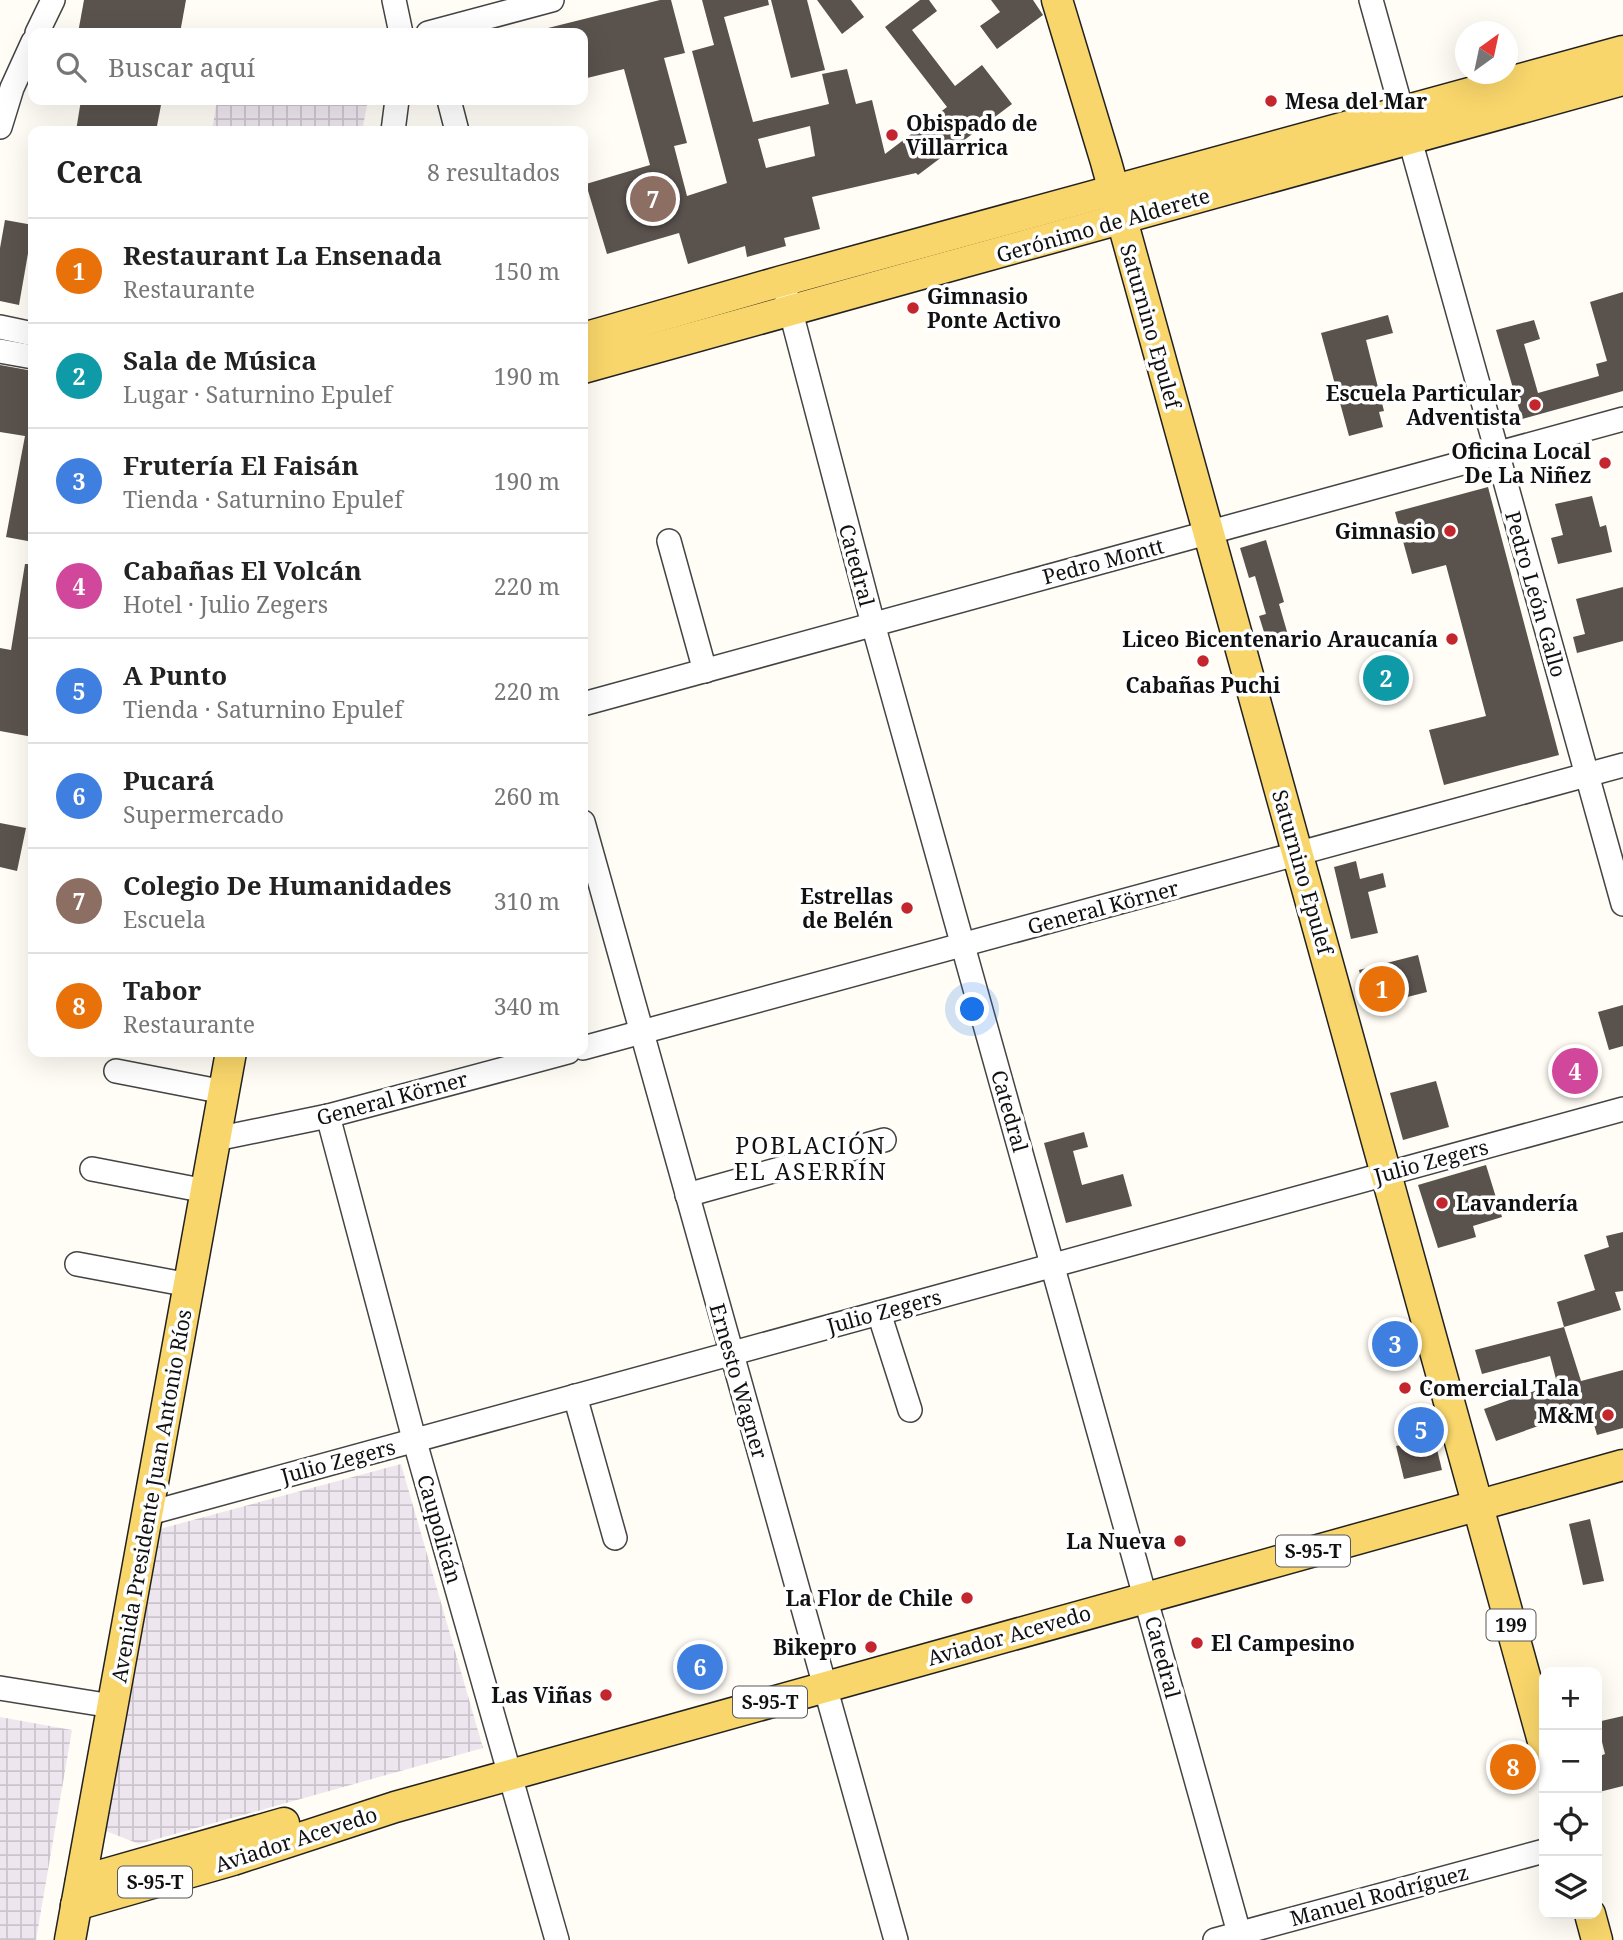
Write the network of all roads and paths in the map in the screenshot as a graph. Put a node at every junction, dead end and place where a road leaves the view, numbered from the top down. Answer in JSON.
{"nodes":[{"id":1,"x":53,"y":0,"type":"edge"},
{"id":2,"x":394,"y":0,"type":"edge"},
{"id":3,"x":552,"y":0,"type":"edge"},
{"id":4,"x":1057,"y":0,"type":"edge"},
{"id":5,"x":1371,"y":0,"type":"edge"},
{"id":6,"x":39,"y":28,"type":"edge"},
{"id":7,"x":400,"y":28,"type":"edge"},
{"id":8,"x":450,"y":28,"type":"edge"},
{"id":9,"x":1623,"y":51,"type":"edge"},
{"id":10,"x":28,"y":53,"type":"edge"},
{"id":11,"x":1623,"y":80,"type":"edge"},
{"id":12,"x":396,"y":105,"type":"edge"},
{"id":13,"x":450,"y":105,"type":"edge"},
{"id":14,"x":1406,"y":125,"type":"junction"},
{"id":15,"x":394,"y":126,"type":"edge"},
{"id":16,"x":456,"y":126,"type":"edge"},
{"id":17,"x":0,"y":127,"type":"edge"},
{"id":18,"x":1114,"y":192,"type":"junction"},
{"id":19,"x":1121,"y":220,"type":"junction"},
{"id":20,"x":782,"y":281,"type":"junction"},
{"id":21,"x":791,"y":311,"type":"junction"},
{"id":22,"x":0,"y":327,"type":"edge"},
{"id":23,"x":28,"y":333,"type":"edge"},
{"id":24,"x":588,"y":337,"type":"edge"},
{"id":25,"x":0,"y":351,"type":"edge"},
{"id":26,"x":28,"y":356,"type":"edge"},
{"id":27,"x":588,"y":367,"type":"edge"},
{"id":28,"x":1623,"y":419,"type":"edge"},
{"id":29,"x":1497,"y":453,"type":"junction"},
{"id":30,"x":1208,"y":532,"type":"junction"},
{"id":31,"x":669,"y":541,"type":"dead end"},
{"id":32,"x":873,"y":624,"type":"junction"},
{"id":33,"x":705,"y":671,"type":"junction"},
{"id":34,"x":588,"y":703,"type":"edge"},
{"id":35,"x":1623,"y":765,"type":"edge"},
{"id":36,"x":1587,"y":775,"type":"junction"},
{"id":37,"x":588,"y":840,"type":"edge"},
{"id":38,"x":1298,"y":855,"type":"junction"},
{"id":39,"x":1623,"y":904,"type":"edge"},
{"id":40,"x":962,"y":944,"type":"junction"},
{"id":41,"x":642,"y":1032,"type":"junction"},
{"id":42,"x":588,"y":1047,"type":"edge"},
{"id":43,"x":230,"y":1057,"type":"edge"},
{"id":44,"x":549,"y":1057,"type":"edge"},
{"id":45,"x":116,"y":1071,"type":"dead end"},
{"id":46,"x":224,"y":1092,"type":"junction"},
{"id":47,"x":1623,"y":1108,"type":"edge"},
{"id":48,"x":328,"y":1116,"type":"junction"},
{"id":49,"x":216,"y":1139,"type":"junction"},
{"id":50,"x":884,"y":1140,"type":"dead end"},
{"id":51,"x":92,"y":1169,"type":"dead end"},
{"id":52,"x":1387,"y":1173,"type":"junction"},
{"id":53,"x":206,"y":1191,"type":"junction"},
{"id":54,"x":687,"y":1195,"type":"junction"},
{"id":55,"x":77,"y":1264,"type":"dead end"},
{"id":56,"x":1054,"y":1265,"type":"junction"},
{"id":57,"x":189,"y":1285,"type":"junction"},
{"id":58,"x":879,"y":1313,"type":"junction"},
{"id":59,"x":732,"y":1353,"type":"junction"},
{"id":60,"x":575,"y":1396,"type":"junction"},
{"id":61,"x":910,"y":1409,"type":"dead end"},
{"id":62,"x":414,"y":1440,"type":"junction"},
{"id":63,"x":1623,"y":1465,"type":"edge"},
{"id":64,"x":1479,"y":1504,"type":"junction"},
{"id":65,"x":146,"y":1514,"type":"junction"},
{"id":66,"x":615,"y":1538,"type":"dead end"},
{"id":67,"x":1146,"y":1597,"type":"junction"},
{"id":68,"x":825,"y":1687,"type":"junction"},
{"id":69,"x":0,"y":1688,"type":"edge"},
{"id":70,"x":113,"y":1706,"type":"junction"},
{"id":71,"x":1540,"y":1730,"type":"edge"},
{"id":72,"x":510,"y":1775,"type":"junction"},
{"id":73,"x":394,"y":1807,"type":"junction"},
{"id":74,"x":250,"y":1833,"type":"junction"},
{"id":75,"x":87,"y":1843,"type":"junction"},
{"id":76,"x":206,"y":1845,"type":"junction"},
{"id":77,"x":1539,"y":1852,"type":"edge"},
{"id":78,"x":233,"y":1860,"type":"junction"},
{"id":79,"x":140,"y":1864,"type":"junction"},
{"id":80,"x":78,"y":1893,"type":"junction"},
{"id":81,"x":1591,"y":1919,"type":"edge"},
{"id":82,"x":1240,"y":1937,"type":"edge"},
{"id":83,"x":70,"y":1940,"type":"edge"},
{"id":84,"x":557,"y":1940,"type":"edge"},
{"id":85,"x":896,"y":1940,"type":"edge"},
{"id":86,"x":1215,"y":1940,"type":"edge"},
{"id":87,"x":1597,"y":1940,"type":"edge"}],
"edges":[{"from":1,"to":6,"type":"street"},
{"from":2,"to":7,"type":"street"},
{"from":3,"to":8,"type":"street"},
{"from":4,"to":18,"type":"main road","name":"Saturnino Epulef"},
{"from":5,"to":14,"type":"street","name":"Pedro León Gallo"},
{"from":9,"to":14,"type":"main road","name":"Gerónimo de Alderete"},
{"from":10,"to":17,"type":"street"},
{"from":11,"to":14,"type":"main road","name":"Gerónimo de Alderete"},
{"from":12,"to":15,"type":"street"},
{"from":13,"to":16,"type":"street"},
{"from":14,"to":18,"type":"main road","name":"Gerónimo de Alderete"},
{"from":14,"to":19,"type":"main road","name":"Gerónimo de Alderete"},
{"from":14,"to":29,"type":"street","name":"Pedro León Gallo"},
{"from":18,"to":19,"type":"main road","name":"Saturnino Epulef"},
{"from":18,"to":20,"type":"main road","name":"Gerónimo de Alderete"},
{"from":19,"to":21,"type":"main road","name":"Gerónimo de Alderete"},
{"from":19,"to":30,"type":"main road","name":"Saturnino Epulef"},
{"from":20,"to":21,"type":"street","name":"Catedral"},
{"from":20,"to":24,"type":"main road","name":"Gerónimo de Alderete"},
{"from":21,"to":27,"type":"main road","name":"Gerónimo de Alderete"},
{"from":21,"to":32,"type":"street","name":"Catedral"},
{"from":22,"to":23,"type":"street"},
{"from":25,"to":26,"type":"street"},
{"from":28,"to":29,"type":"street","name":"Pedro Montt"},
{"from":29,"to":30,"type":"street","name":"Pedro Montt"},
{"from":29,"to":36,"type":"street","name":"Pedro León Gallo"},
{"from":30,"to":32,"type":"street","name":"Pedro Montt"},
{"from":30,"to":38,"type":"main road","name":"Saturnino Epulef"},
{"from":31,"to":33,"type":"street"},
{"from":32,"to":33,"type":"street","name":"Pedro Montt"},
{"from":32,"to":40,"type":"street","name":"Catedral"},
{"from":33,"to":34,"type":"street","name":"Pedro Montt"},
{"from":35,"to":36,"type":"street","name":"General Körner"},
{"from":36,"to":38,"type":"street","name":"General Körner"},
{"from":36,"to":39,"type":"street","name":"Pedro León Gallo"},
{"from":37,"to":41,"type":"street","name":"Ernesto Wagner"},
{"from":38,"to":40,"type":"street","name":"General Körner"},
{"from":38,"to":52,"type":"main road","name":"Saturnino Epulef"},
{"from":40,"to":41,"type":"street","name":"General Körner"},
{"from":40,"to":56,"type":"street","name":"Catedral"},
{"from":41,"to":42,"type":"street","name":"General Körner"},
{"from":41,"to":54,"type":"street","name":"Ernesto Wagner"},
{"from":43,"to":46,"type":"main road","name":"Avenida Presidente Juan Antonio Ríos"},
{"from":44,"to":48,"type":"street","name":"General Körner"},
{"from":45,"to":46,"type":"street"},
{"from":46,"to":49,"type":"main road","name":"Avenida Presidente Juan Antonio Ríos"},
{"from":47,"to":52,"type":"street","name":"Julio Zegers"},
{"from":48,"to":49,"type":"street","name":"General Körner"},
{"from":48,"to":62,"type":"street","name":"Caupolicán"},
{"from":49,"to":53,"type":"main road","name":"Avenida Presidente Juan Antonio Ríos"},
{"from":50,"to":54,"type":"street"},
{"from":51,"to":53,"type":"street"},
{"from":52,"to":56,"type":"street","name":"Julio Zegers"},
{"from":52,"to":64,"type":"main road","name":"Saturnino Epulef"},
{"from":53,"to":57,"type":"main road","name":"Avenida Presidente Juan Antonio Ríos"},
{"from":54,"to":59,"type":"street","name":"Ernesto Wagner"},
{"from":55,"to":57,"type":"street"},
{"from":56,"to":58,"type":"street","name":"Julio Zegers"},
{"from":56,"to":67,"type":"street","name":"Catedral"},
{"from":57,"to":65,"type":"main road","name":"Avenida Presidente Juan Antonio Ríos"},
{"from":58,"to":59,"type":"street","name":"Julio Zegers"},
{"from":58,"to":61,"type":"street"},
{"from":59,"to":60,"type":"street","name":"Julio Zegers"},
{"from":59,"to":68,"type":"street","name":"Ernesto Wagner"},
{"from":60,"to":62,"type":"street","name":"Julio Zegers"},
{"from":60,"to":66,"type":"street"},
{"from":62,"to":65,"type":"street","name":"Julio Zegers"},
{"from":62,"to":72,"type":"street","name":"Caupolicán"},
{"from":63,"to":64,"type":"main road","name":"Aviador Acevedo"},
{"from":64,"to":67,"type":"main road","name":"Aviador Acevedo","number":"S-95-T"},
{"from":64,"to":71,"type":"main road","name":"Saturnino Epulef","number":"199"},
{"from":65,"to":70,"type":"main road","name":"Avenida Presidente Juan Antonio Ríos"},
{"from":67,"to":68,"type":"main road","name":"Aviador Acevedo","number":"S-95-T"},
{"from":67,"to":82,"type":"street","name":"Catedral"},
{"from":68,"to":72,"type":"main road","name":"Aviador Acevedo","number":"S-95-T"},
{"from":68,"to":85,"type":"street","name":"Ernesto Wagner"},
{"from":69,"to":70,"type":"street"},
{"from":70,"to":75,"type":"main road","name":"Avenida Presidente Juan Antonio Ríos"},
{"from":72,"to":73,"type":"main road","name":"Aviador Acevedo","number":"S-95-T"},
{"from":72,"to":84,"type":"street","name":"Caupolicán"},
{"from":73,"to":74,"type":"main road","name":"Aviador Acevedo","number":"S-95-T"},
{"from":73,"to":78,"type":"main road","name":"Aviador Acevedo","number":"S-95-T"},
{"from":74,"to":76,"type":"main road","name":"Aviador Acevedo","number":"S-95-T"},
{"from":74,"to":78,"type":"main road"},
{"from":75,"to":79,"type":"main road","number":"S-95-T"},
{"from":75,"to":80,"type":"main road","name":"Avenida Presidente Juan Antonio Ríos"},
{"from":76,"to":78,"type":"main road"},
{"from":76,"to":79,"type":"main road","name":"Aviador Acevedo","number":"S-95-T"},
{"from":77,"to":82,"type":"street","name":"Manuel Rodríguez"},
{"from":78,"to":80,"type":"main road","name":"Aviador Acevedo","number":"S-95-T"},
{"from":79,"to":80,"type":"main road","name":"Aviador Acevedo","number":"S-95-T"},
{"from":80,"to":83,"type":"main road","name":"Avenida Presidente Juan Antonio Ríos"},
{"from":81,"to":87,"type":"main road"},
{"from":82,"to":86,"type":"street","name":"Manuel Rodríguez"}]}
